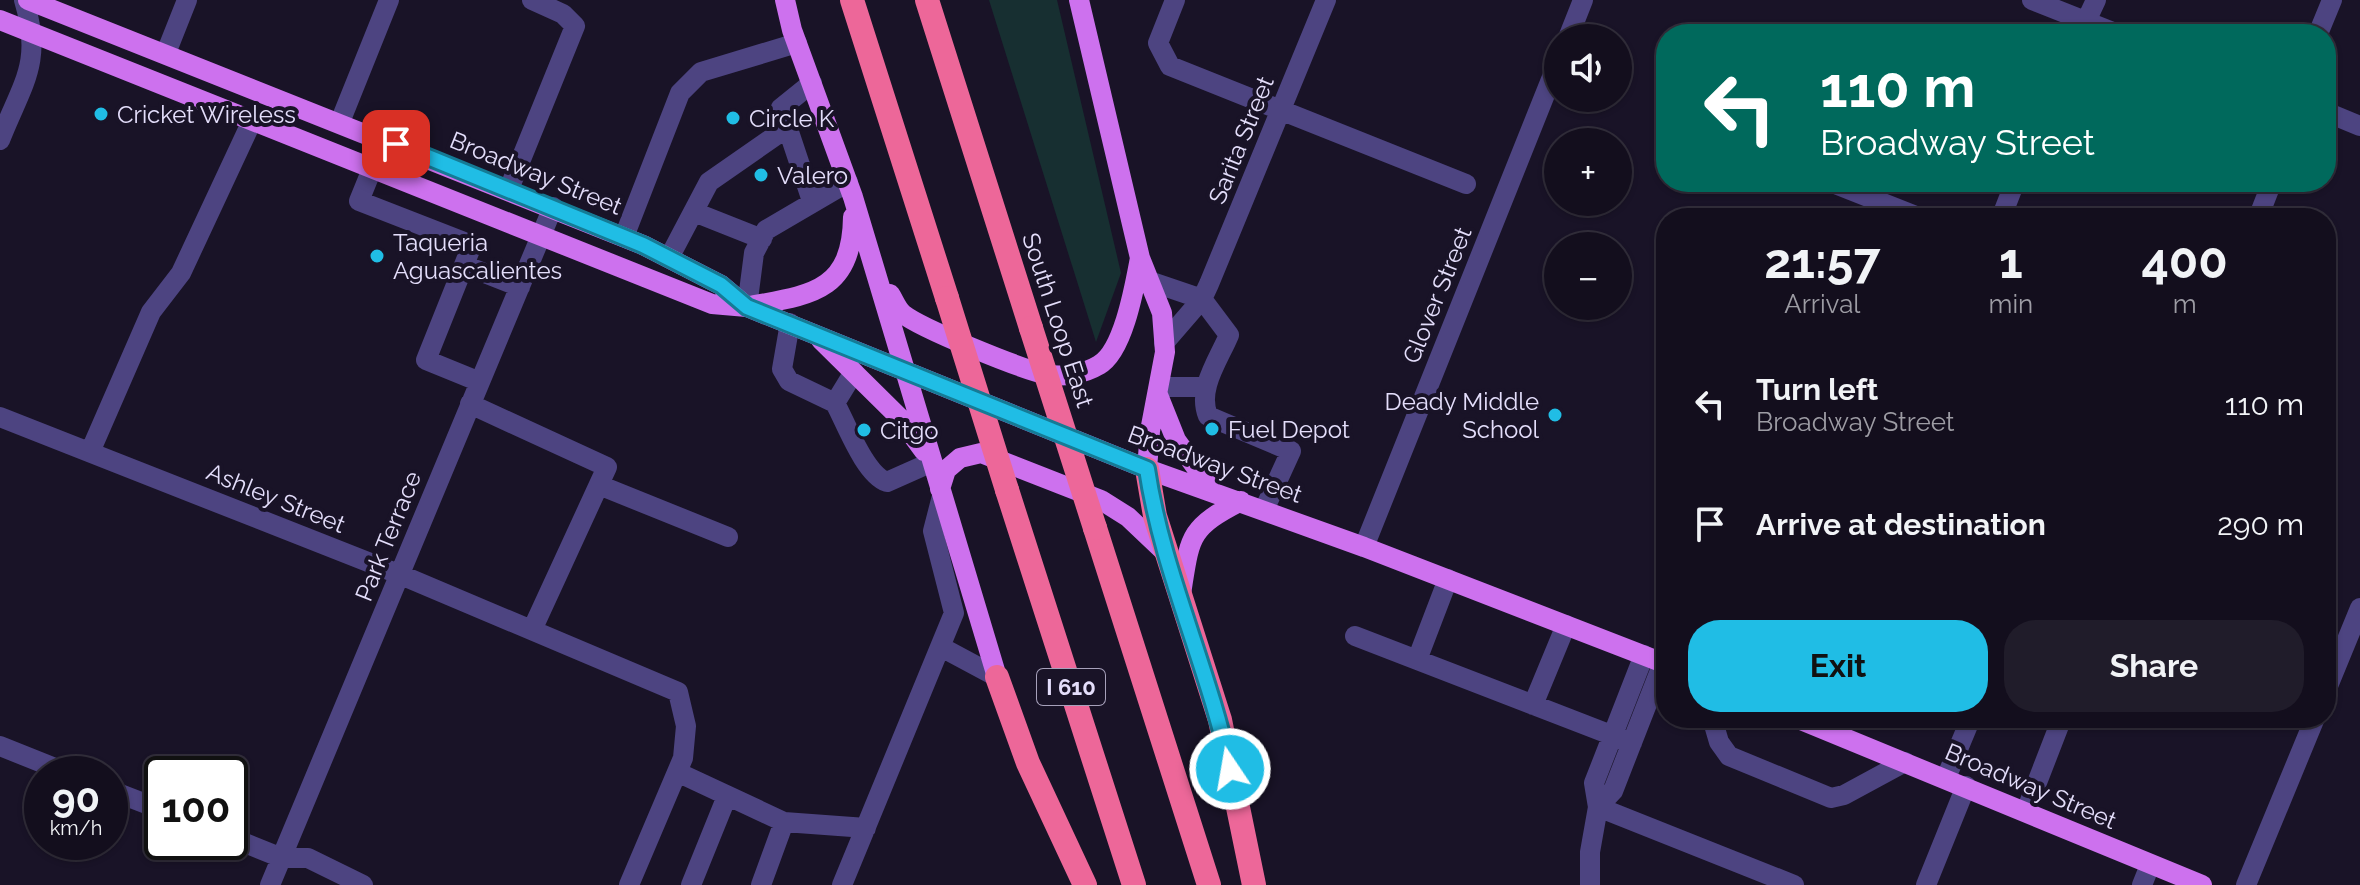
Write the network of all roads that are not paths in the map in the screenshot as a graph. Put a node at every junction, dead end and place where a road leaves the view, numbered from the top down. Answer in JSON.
{"nodes":[{"id":1,"x":26,"y":0,"type":"edge"},
{"id":2,"x":187,"y":0,"type":"edge"},
{"id":3,"x":389,"y":0,"type":"edge"},
{"id":4,"x":532,"y":0,"type":"edge"},
{"id":5,"x":785,"y":0,"type":"edge"},
{"id":6,"x":852,"y":0,"type":"edge"},
{"id":7,"x":927,"y":0,"type":"edge"},
{"id":8,"x":1079,"y":0,"type":"edge"},
{"id":9,"x":1175,"y":0,"type":"edge"},
{"id":10,"x":1326,"y":0,"type":"edge"},
{"id":11,"x":1583,"y":0,"type":"edge"},
{"id":12,"x":2032,"y":0,"type":"edge"},
{"id":13,"x":2096,"y":0,"type":"edge"},
{"id":14,"x":2332,"y":0,"type":"edge"},
{"id":15,"x":0,"y":20,"type":"edge"},
{"id":16,"x":1574,"y":24,"type":"edge"},
{"id":17,"x":2076,"y":24,"type":"edge"},
{"id":18,"x":2085,"y":24,"type":"edge"},
{"id":19,"x":2322,"y":24,"type":"edge"},
{"id":20,"x":34,"y":34,"type":"junction"},
{"id":21,"x":797,"y":43,"type":"junction"},
{"id":22,"x":166,"y":53,"type":"junction"},
{"id":23,"x":812,"y":83,"type":"junction"},
{"id":24,"x":1544,"y":97,"type":"edge"},
{"id":25,"x":1282,"y":111,"type":"junction"},
{"id":26,"x":2336,"y":116,"type":"edge"},
{"id":27,"x":252,"y":121,"type":"junction"},
{"id":28,"x":340,"y":122,"type":"junction"},
{"id":29,"x":2360,"y":126,"type":"edge"},
{"id":30,"x":788,"y":127,"type":"junction"},
{"id":31,"x":0,"y":140,"type":"edge"},
{"id":32,"x":372,"y":169,"type":"junction"},
{"id":33,"x":1466,"y":184,"type":"dead end"},
{"id":34,"x":509,"y":189,"type":"junction"},
{"id":35,"x":850,"y":190,"type":"junction"},
{"id":36,"x":1855,"y":192,"type":"edge"},
{"id":37,"x":812,"y":201,"type":"junction"},
{"id":38,"x":553,"y":207,"type":"junction"},
{"id":39,"x":1896,"y":208,"type":"edge"},
{"id":40,"x":694,"y":212,"type":"junction"},
{"id":41,"x":540,"y":237,"type":"junction"},
{"id":42,"x":624,"y":237,"type":"junction"},
{"id":43,"x":762,"y":239,"type":"junction"},
{"id":44,"x":669,"y":258,"type":"junction"},
{"id":45,"x":1140,"y":258,"type":"junction"},
{"id":46,"x":464,"y":265,"type":"junction"},
{"id":47,"x":875,"y":270,"type":"junction"},
{"id":48,"x":1149,"y":281,"type":"junction"},
{"id":49,"x":520,"y":287,"type":"junction"},
{"id":50,"x":1202,"y":299,"type":"junction"},
{"id":51,"x":747,"y":307,"type":"junction"},
{"id":52,"x":790,"y":323,"type":"junction"},
{"id":53,"x":812,"y":332,"type":"junction"},
{"id":54,"x":1164,"y":343,"type":"junction"},
{"id":55,"x":906,"y":369,"type":"junction"},
{"id":56,"x":854,"y":372,"type":"junction"},
{"id":57,"x":480,"y":382,"type":"junction"},
{"id":58,"x":1205,"y":387,"type":"junction"},
{"id":59,"x":1158,"y":390,"type":"junction"},
{"id":60,"x":835,"y":403,"type":"junction"},
{"id":61,"x":470,"y":404,"type":"junction"},
{"id":62,"x":0,"y":417,"type":"edge"},
{"id":63,"x":90,"y":452,"type":"junction"},
{"id":64,"x":932,"y":462,"type":"junction"},
{"id":65,"x":1147,"y":469,"type":"junction"},
{"id":66,"x":599,"y":485,"type":"junction"},
{"id":67,"x":1213,"y":491,"type":"junction"},
{"id":68,"x":941,"y":492,"type":"junction"},
{"id":69,"x":1241,"y":501,"type":"junction"},
{"id":70,"x":1264,"y":510,"type":"junction"},
{"id":71,"x":728,"y":537,"type":"dead end"},
{"id":72,"x":1364,"y":547,"type":"junction"},
{"id":73,"x":1167,"y":554,"type":"junction"},
{"id":74,"x":401,"y":575,"type":"junction"},
{"id":75,"x":1448,"y":579,"type":"junction"},
{"id":76,"x":1181,"y":594,"type":"junction"},
{"id":77,"x":2359,"y":613,"type":"edge"},
{"id":78,"x":1566,"y":625,"type":"junction"},
{"id":79,"x":532,"y":630,"type":"junction"},
{"id":80,"x":1355,"y":636,"type":"dead end"},
{"id":81,"x":941,"y":647,"type":"junction"},
{"id":82,"x":1417,"y":660,"type":"junction"},
{"id":83,"x":1656,"y":660,"type":"edge"},
{"id":84,"x":1656,"y":664,"type":"edge"},
{"id":85,"x":1656,"y":667,"type":"edge"},
{"id":86,"x":2336,"y":667,"type":"edge"},
{"id":87,"x":997,"y":677,"type":"junction"},
{"id":88,"x":1533,"y":705,"type":"junction"},
{"id":89,"x":1715,"y":728,"type":"edge"},
{"id":90,"x":1823,"y":728,"type":"edge"},
{"id":91,"x":1967,"y":728,"type":"edge"},
{"id":92,"x":2058,"y":728,"type":"edge"},
{"id":93,"x":2311,"y":728,"type":"edge"},
{"id":94,"x":1611,"y":735,"type":"junction"},
{"id":95,"x":1632,"y":743,"type":"junction"},
{"id":96,"x":0,"y":746,"type":"edge"},
{"id":97,"x":25,"y":756,"type":"edge"},
{"id":98,"x":1905,"y":762,"type":"junction"},
{"id":99,"x":677,"y":772,"type":"junction"},
{"id":100,"x":1946,"y":778,"type":"junction"},
{"id":101,"x":1966,"y":786,"type":"junction"},
{"id":102,"x":727,"y":796,"type":"junction"},
{"id":103,"x":1598,"y":807,"type":"junction"},
{"id":104,"x":2026,"y":811,"type":"junction"},
{"id":105,"x":784,"y":822,"type":"junction"},
{"id":106,"x":866,"y":828,"type":"junction"},
{"id":107,"x":248,"y":844,"type":"edge"},
{"id":108,"x":282,"y":858,"type":"junction"},
{"id":109,"x":2150,"y":865,"type":"junction"},
{"id":110,"x":270,"y":885,"type":"edge"},
{"id":111,"x":363,"y":885,"type":"edge"},
{"id":112,"x":629,"y":885,"type":"edge"},
{"id":113,"x":691,"y":885,"type":"edge"},
{"id":114,"x":761,"y":885,"type":"edge"},
{"id":115,"x":842,"y":885,"type":"edge"},
{"id":116,"x":1085,"y":885,"type":"edge"},
{"id":117,"x":1134,"y":885,"type":"edge"},
{"id":118,"x":1209,"y":885,"type":"edge"},
{"id":119,"x":1254,"y":885,"type":"edge"},
{"id":120,"x":1590,"y":885,"type":"edge"},
{"id":121,"x":1794,"y":885,"type":"edge"},
{"id":122,"x":1926,"y":885,"type":"edge"},
{"id":123,"x":2142,"y":885,"type":"edge"},
{"id":124,"x":2202,"y":885,"type":"edge"},
{"id":125,"x":2246,"y":885,"type":"edge"}],
"edges":[{"from":1,"to":20,"type":"street"},
{"from":1,"to":22,"type":"main road","name":"Broadway Street"},
{"from":2,"to":22,"type":"street"},
{"from":3,"to":28,"type":"street"},
{"from":4,"to":34,"type":"street"},
{"from":5,"to":21,"type":"main road"},
{"from":6,"to":117,"type":"highway","number":"I 610","bridge":true},
{"from":7,"to":118,"type":"highway","name":"South Loop East","number":"I 610","bridge":true},
{"from":8,"to":45,"type":"main road"},
{"from":9,"to":25,"type":"street"},
{"from":10,"to":25,"type":"street","name":"Sarita Street"},
{"from":11,"to":16,"type":"street"},
{"from":12,"to":17,"type":"street"},
{"from":13,"to":18,"type":"street"},
{"from":14,"to":19,"type":"street"},
{"from":15,"to":20,"type":"main road","name":"Broadway Street"},
{"from":20,"to":27,"type":"main road","name":"Broadway Street"},
{"from":20,"to":31,"type":"street"},
{"from":21,"to":23,"type":"main road"},
{"from":21,"to":42,"type":"street"},
{"from":22,"to":28,"type":"main road","name":"Broadway Street"},
{"from":23,"to":30,"type":"street"},
{"from":23,"to":35,"type":"main road"},
{"from":24,"to":72,"type":"street","name":"Glover Street"},
{"from":25,"to":33,"type":"street"},
{"from":25,"to":50,"type":"street","name":"Sarita Street"},
{"from":26,"to":29,"type":"street"},
{"from":27,"to":32,"type":"main road","name":"Broadway Street"},
{"from":27,"to":63,"type":"street"},
{"from":28,"to":34,"type":"main road","name":"Broadway Street"},
{"from":30,"to":37,"type":"street"},
{"from":30,"to":40,"type":"street"},
{"from":32,"to":41,"type":"main road","name":"Broadway Street"},
{"from":32,"to":46,"type":"street"},
{"from":34,"to":38,"type":"main road","name":"Broadway Street"},
{"from":35,"to":37,"type":"street"},
{"from":35,"to":47,"type":"main road"},
{"from":35,"to":51,"type":"main road"},
{"from":36,"to":39,"type":"street"},
{"from":37,"to":43,"type":"street"},
{"from":38,"to":41,"type":"street","name":"Park Terrace"},
{"from":38,"to":42,"type":"main road","name":"Broadway Street"},
{"from":40,"to":43,"type":"street"},
{"from":40,"to":44,"type":"street"},
{"from":41,"to":49,"type":"street","name":"Park Terrace"},
{"from":41,"to":51,"type":"main road","name":"Broadway Street"},
{"from":42,"to":44,"type":"main road","name":"Broadway Street"},
{"from":43,"to":51,"type":"street"},
{"from":44,"to":51,"type":"main road","name":"Broadway Street"},
{"from":45,"to":47,"type":"main road"},
{"from":45,"to":48,"type":"main road"},
{"from":46,"to":49,"type":"street"},
{"from":46,"to":57,"type":"street"},
{"from":47,"to":55,"type":"main road"},
{"from":48,"to":50,"type":"street"},
{"from":48,"to":54,"type":"main road"},
{"from":49,"to":57,"type":"street","name":"Park Terrace"},
{"from":50,"to":54,"type":"street","name":"Sarita Street"},
{"from":50,"to":58,"type":"street"},
{"from":51,"to":52,"type":"main road","name":"Broadway Street"},
{"from":52,"to":53,"type":"main road","name":"Broadway Street"},
{"from":52,"to":60,"type":"street"},
{"from":53,"to":55,"type":"main road","name":"Broadway Street"},
{"from":53,"to":56,"type":"main road"},
{"from":54,"to":59,"type":"main road"},
{"from":55,"to":64,"type":"main road"},
{"from":55,"to":65,"type":"main road","name":"Broadway Street"},
{"from":56,"to":60,"type":"street"},
{"from":56,"to":64,"type":"main road"},
{"from":57,"to":61,"type":"street","name":"Park Terrace"},
{"from":58,"to":59,"type":"street"},
{"from":58,"to":70,"type":"street"},
{"from":59,"to":65,"type":"main road"},
{"from":59,"to":67,"type":"main road"},
{"from":60,"to":64,"type":"street"},
{"from":61,"to":66,"type":"street"},
{"from":61,"to":74,"type":"street","name":"Park Terrace"},
{"from":62,"to":63,"type":"street","name":"Ashley Street"},
{"from":63,"to":74,"type":"street","name":"Ashley Street"},
{"from":64,"to":68,"type":"main road"},
{"from":65,"to":67,"type":"main road","name":"Broadway Street"},
{"from":65,"to":73,"type":"highway"},
{"from":66,"to":71,"type":"street"},
{"from":66,"to":79,"type":"street"},
{"from":67,"to":69,"type":"main road","name":"Broadway Street"},
{"from":68,"to":73,"type":"main road"},
{"from":68,"to":81,"type":"street"},
{"from":68,"to":87,"type":"main road"},
{"from":69,"to":70,"type":"main road","name":"Broadway Street"},
{"from":69,"to":76,"type":"main road"},
{"from":70,"to":72,"type":"main road","name":"Broadway Street"},
{"from":72,"to":75,"type":"main road","name":"Broadway Street"},
{"from":73,"to":76,"type":"highway"},
{"from":74,"to":79,"type":"street","name":"Ashley Street"},
{"from":74,"to":108,"type":"street","name":"Park Terrace"},
{"from":75,"to":78,"type":"main road","name":"Broadway Street"},
{"from":75,"to":82,"type":"street"},
{"from":76,"to":119,"type":"highway"},
{"from":77,"to":86,"type":"street"},
{"from":78,"to":83,"type":"main road","name":"Broadway Street"},
{"from":78,"to":88,"type":"street"},
{"from":79,"to":99,"type":"street","name":"Ashley Street"},
{"from":80,"to":82,"type":"street"},
{"from":81,"to":87,"type":"street"},
{"from":81,"to":106,"type":"street"},
{"from":82,"to":88,"type":"street"},
{"from":84,"to":94,"type":"street"},
{"from":85,"to":95,"type":"street"},
{"from":87,"to":116,"type":"highway"},
{"from":88,"to":94,"type":"street"},
{"from":89,"to":98,"type":"street"},
{"from":90,"to":98,"type":"main road","name":"Broadway Street"},
{"from":91,"to":100,"type":"street"},
{"from":92,"to":104,"type":"street"},
{"from":93,"to":125,"type":"street"},
{"from":94,"to":95,"type":"street"},
{"from":94,"to":103,"type":"street"},
{"from":95,"to":103,"type":"street"},
{"from":96,"to":97,"type":"street"},
{"from":98,"to":100,"type":"main road","name":"Broadway Street"},
{"from":99,"to":102,"type":"street"},
{"from":99,"to":112,"type":"street"},
{"from":100,"to":101,"type":"main road","name":"Broadway Street"},
{"from":101,"to":104,"type":"main road","name":"Broadway Street"},
{"from":101,"to":122,"type":"street"},
{"from":102,"to":105,"type":"street"},
{"from":102,"to":113,"type":"street"},
{"from":103,"to":120,"type":"street"},
{"from":103,"to":121,"type":"street"},
{"from":104,"to":109,"type":"main road","name":"Broadway Street"},
{"from":105,"to":106,"type":"street"},
{"from":105,"to":114,"type":"street"},
{"from":106,"to":115,"type":"street"},
{"from":107,"to":108,"type":"street"},
{"from":108,"to":110,"type":"street","name":"Park Terrace"},
{"from":108,"to":111,"type":"street"},
{"from":109,"to":123,"type":"street"},
{"from":109,"to":124,"type":"main road","name":"Broadway Street"}]}
